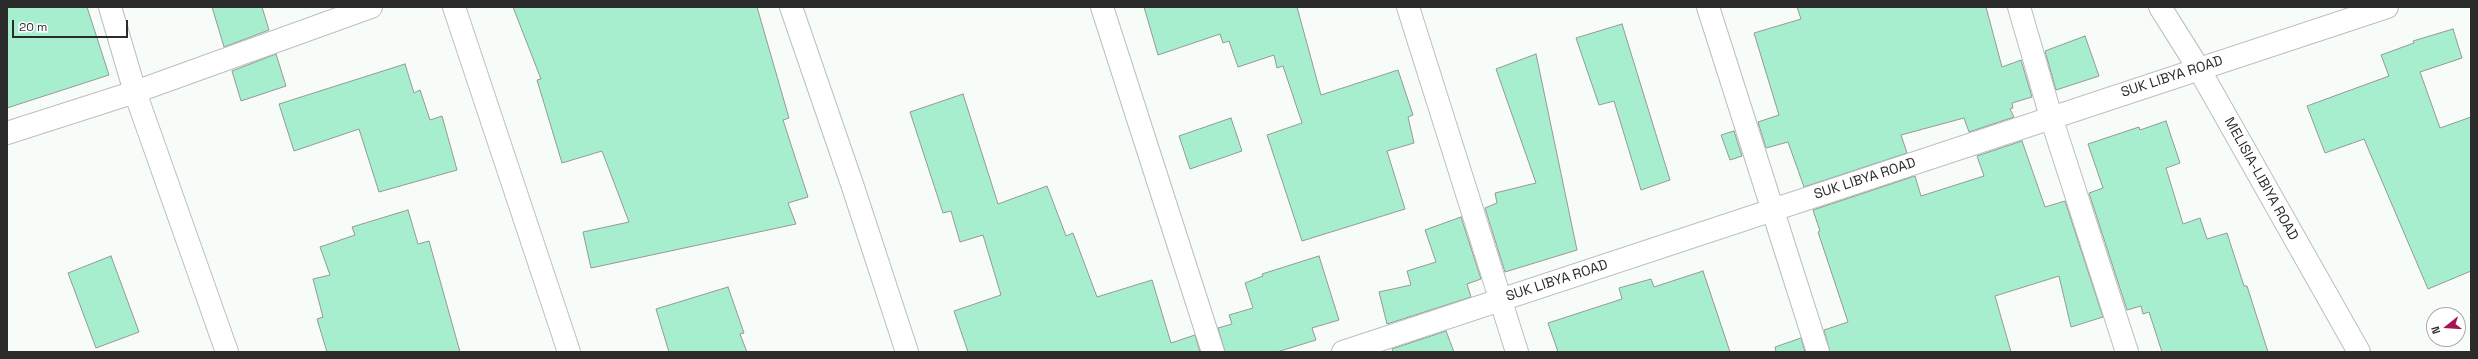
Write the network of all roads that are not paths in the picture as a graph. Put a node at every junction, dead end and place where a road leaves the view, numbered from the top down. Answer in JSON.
{"nodes":[{"id":1,"x":110,"y":7,"type":"edge"},
{"id":2,"x":371,"y":7,"type":"edge"},
{"id":3,"x":454,"y":7,"type":"edge"},
{"id":4,"x":791,"y":7,"type":"edge"},
{"id":5,"x":1102,"y":7,"type":"edge"},
{"id":6,"x":1408,"y":7,"type":"edge"},
{"id":7,"x":1708,"y":7,"type":"edge"},
{"id":8,"x":2019,"y":7,"type":"edge"},
{"id":9,"x":2160,"y":7,"type":"edge"},
{"id":10,"x":2383,"y":8,"type":"edge"},
{"id":11,"x":2199,"y":69,"type":"junction"},
{"id":12,"x":136,"y":92,"type":"junction"},
{"id":13,"x":2051,"y":117,"type":"junction"},
{"id":14,"x":7,"y":134,"type":"edge"},
{"id":15,"x":1772,"y":209,"type":"junction"},
{"id":16,"x":1501,"y":300,"type":"junction"},
{"id":17,"x":227,"y":352,"type":"edge"},
{"id":18,"x":569,"y":352,"type":"edge"},
{"id":19,"x":907,"y":352,"type":"edge"},
{"id":20,"x":1213,"y":352,"type":"edge"},
{"id":21,"x":1343,"y":352,"type":"edge"},
{"id":22,"x":1517,"y":352,"type":"edge"},
{"id":23,"x":1818,"y":352,"type":"edge"},
{"id":24,"x":2127,"y":352,"type":"edge"},
{"id":25,"x":2359,"y":352,"type":"edge"}],
"edges":[{"from":1,"to":12,"type":"street"},
{"from":2,"to":12,"type":"street"},
{"from":3,"to":18,"type":"street"},
{"from":4,"to":19,"type":"street"},
{"from":5,"to":20,"type":"street"},
{"from":6,"to":16,"type":"street"},
{"from":7,"to":15,"type":"street"},
{"from":8,"to":13,"type":"street"},
{"from":9,"to":11,"type":"street","name":"MELISIA-LIBIYA ROAD"},
{"from":10,"to":11,"type":"street","name":"SUK LIBYA ROAD"},
{"from":11,"to":13,"type":"street","name":"SUK LIBYA ROAD"},
{"from":11,"to":25,"type":"street","name":"MELISIA-LIBIYA ROAD"},
{"from":12,"to":14,"type":"street"},
{"from":12,"to":17,"type":"street"},
{"from":13,"to":15,"type":"street","name":"SUK LIBYA ROAD"},
{"from":13,"to":24,"type":"street"},
{"from":15,"to":16,"type":"street","name":"SUK LIBYA ROAD"},
{"from":15,"to":23,"type":"street"},
{"from":16,"to":21,"type":"street","name":"SUK LIBYA ROAD"},
{"from":16,"to":22,"type":"street"}]}
